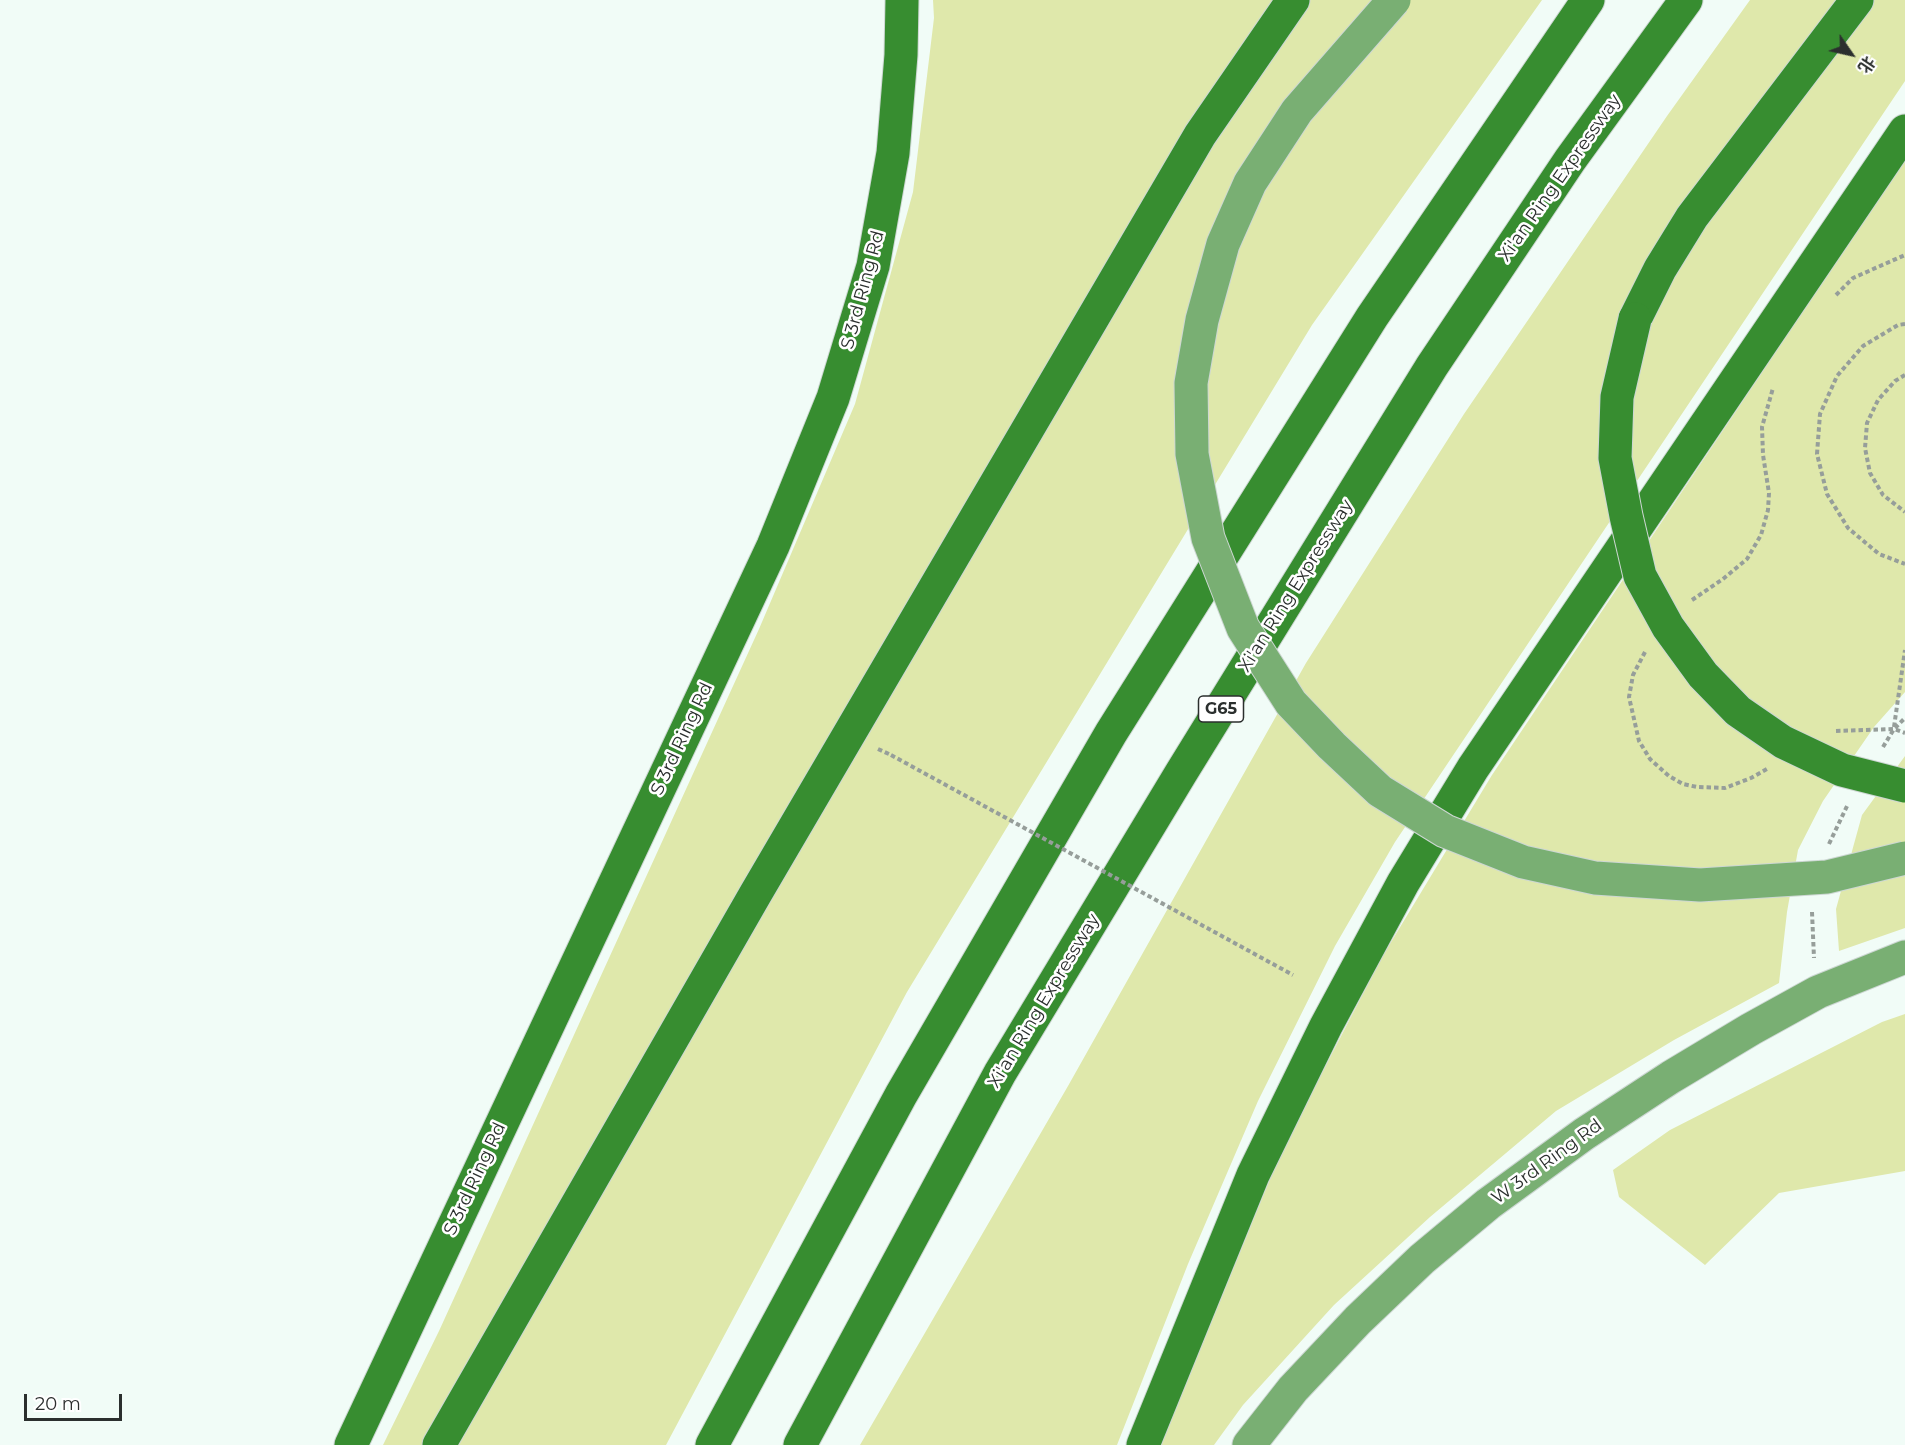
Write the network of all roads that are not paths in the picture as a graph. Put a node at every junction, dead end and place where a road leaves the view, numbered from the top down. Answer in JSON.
{"nodes":[{"id":1,"x":902,"y":0,"type":"edge"},
{"id":2,"x":1293,"y":0,"type":"edge"},
{"id":3,"x":1394,"y":0,"type":"edge"},
{"id":4,"x":1588,"y":0,"type":"edge"},
{"id":5,"x":1686,"y":0,"type":"edge"},
{"id":6,"x":1857,"y":0,"type":"edge"},
{"id":7,"x":1905,"y":131,"type":"edge"},
{"id":8,"x":1905,"y":786,"type":"edge"},
{"id":9,"x":1905,"y":858,"type":"edge"},
{"id":10,"x":1905,"y":957,"type":"edge"},
{"id":11,"x":351,"y":1445,"type":"edge"},
{"id":12,"x":439,"y":1445,"type":"edge"},
{"id":13,"x":712,"y":1445,"type":"edge"},
{"id":14,"x":800,"y":1445,"type":"edge"},
{"id":15,"x":1143,"y":1445,"type":"edge"},
{"id":16,"x":1249,"y":1445,"type":"edge"}],
"edges":[{"from":1,"to":11,"type":"highway","name":"S 3rd Ring Rd"},
{"from":2,"to":12,"type":"highway"},
{"from":3,"to":9,"type":"main road","bridge":true},
{"from":4,"to":13,"type":"highway"},
{"from":5,"to":14,"type":"highway","name":"Xi'an Ring Expressway","number":"G65"},
{"from":6,"to":8,"type":"highway","bridge":true},
{"from":7,"to":15,"type":"highway"},
{"from":10,"to":16,"type":"main road","name":"W 3rd Ring Rd"}]}
